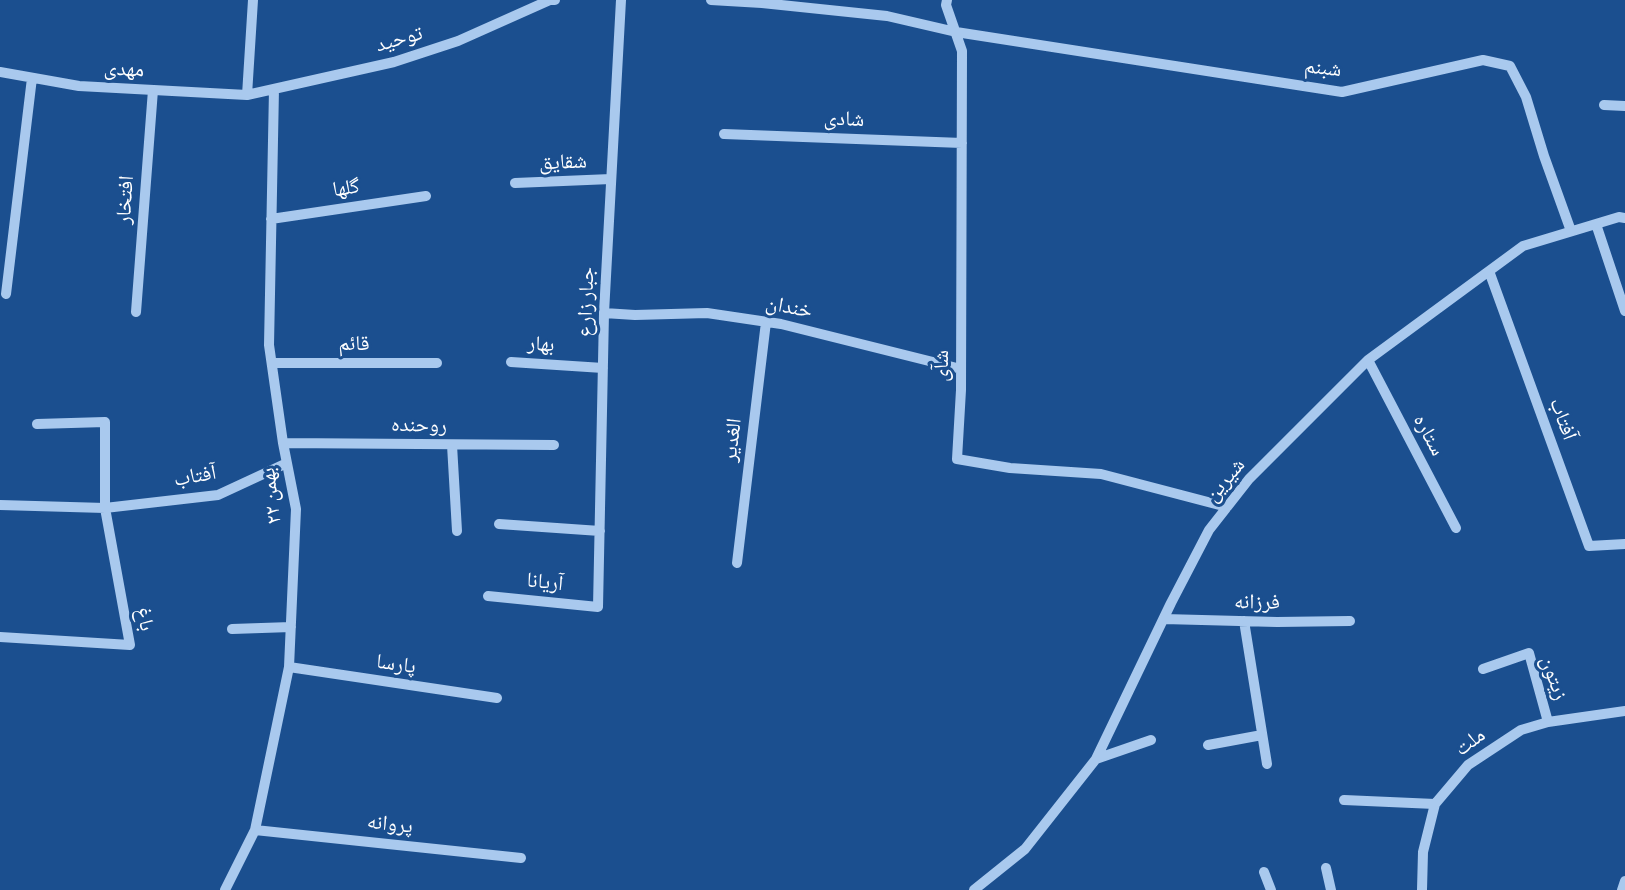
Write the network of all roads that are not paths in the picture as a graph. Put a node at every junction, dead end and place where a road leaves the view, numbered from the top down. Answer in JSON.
{"nodes":[{"id":1,"x":253,"y":0,"type":"edge"},
{"id":2,"x":555,"y":0,"type":"edge"},
{"id":3,"x":621,"y":0,"type":"edge"},
{"id":4,"x":711,"y":0,"type":"edge"},
{"id":5,"x":947,"y":0,"type":"edge"},
{"id":6,"x":956,"y":32,"type":"junction"},
{"id":7,"x":0,"y":72,"type":"edge"},
{"id":8,"x":32,"y":78,"type":"junction"},
{"id":9,"x":274,"y":89,"type":"junction"},
{"id":10,"x":153,"y":90,"type":"junction"},
{"id":11,"x":247,"y":95,"type":"junction"},
{"id":12,"x":1604,"y":105,"type":"dead end"},
{"id":13,"x":1625,"y":106,"type":"edge"},
{"id":14,"x":724,"y":134,"type":"dead end"},
{"id":15,"x":962,"y":143,"type":"junction"},
{"id":16,"x":611,"y":179,"type":"junction"},
{"id":17,"x":515,"y":183,"type":"dead end"},
{"id":18,"x":426,"y":196,"type":"dead end"},
{"id":19,"x":1625,"y":218,"type":"edge"},
{"id":20,"x":271,"y":219,"type":"junction"},
{"id":21,"x":1596,"y":224,"type":"junction"},
{"id":22,"x":1571,"y":231,"type":"junction"},
{"id":23,"x":1489,"y":271,"type":"junction"},
{"id":24,"x":6,"y":294,"type":"dead end"},
{"id":25,"x":1625,"y":311,"type":"edge"},
{"id":26,"x":136,"y":312,"type":"dead end"},
{"id":27,"x":604,"y":313,"type":"junction"},
{"id":28,"x":766,"y":322,"type":"junction"},
{"id":29,"x":1368,"y":360,"type":"junction"},
{"id":30,"x":512,"y":362,"type":"dead end"},
{"id":31,"x":272,"y":363,"type":"junction"},
{"id":32,"x":437,"y":363,"type":"dead end"},
{"id":33,"x":603,"y":368,"type":"junction"},
{"id":34,"x":961,"y":369,"type":"junction"},
{"id":35,"x":37,"y":424,"type":"dead end"},
{"id":36,"x":283,"y":443,"type":"junction"},
{"id":37,"x":452,"y":445,"type":"junction"},
{"id":38,"x":554,"y":445,"type":"dead end"},
{"id":39,"x":287,"y":463,"type":"junction"},
{"id":40,"x":0,"y":505,"type":"edge"},
{"id":41,"x":1227,"y":507,"type":"junction"},
{"id":42,"x":105,"y":508,"type":"junction"},
{"id":43,"x":500,"y":524,"type":"dead end"},
{"id":44,"x":1456,"y":528,"type":"dead end"},
{"id":45,"x":457,"y":531,"type":"dead end"},
{"id":46,"x":600,"y":531,"type":"junction"},
{"id":47,"x":1625,"y":544,"type":"edge"},
{"id":48,"x":737,"y":563,"type":"dead end"},
{"id":49,"x":488,"y":596,"type":"dead end"},
{"id":50,"x":598,"y":607,"type":"joint"},
{"id":51,"x":1164,"y":619,"type":"junction"},
{"id":52,"x":1244,"y":621,"type":"junction"},
{"id":53,"x":1350,"y":621,"type":"dead end"},
{"id":54,"x":291,"y":627,"type":"junction"},
{"id":55,"x":232,"y":629,"type":"dead end"},
{"id":56,"x":0,"y":637,"type":"edge"},
{"id":57,"x":289,"y":668,"type":"junction"},
{"id":58,"x":1483,"y":669,"type":"dead end"},
{"id":59,"x":497,"y":698,"type":"dead end"},
{"id":60,"x":1625,"y":711,"type":"edge"},
{"id":61,"x":1548,"y":722,"type":"junction"},
{"id":62,"x":1262,"y":735,"type":"junction"},
{"id":63,"x":1151,"y":740,"type":"dead end"},
{"id":64,"x":1208,"y":745,"type":"dead end"},
{"id":65,"x":1096,"y":759,"type":"junction"},
{"id":66,"x":1267,"y":765,"type":"dead end"},
{"id":67,"x":1344,"y":800,"type":"dead end"},
{"id":68,"x":1435,"y":804,"type":"junction"},
{"id":69,"x":255,"y":830,"type":"junction"},
{"id":70,"x":521,"y":858,"type":"dead end"},
{"id":71,"x":1326,"y":868,"type":"dead end"},
{"id":72,"x":1264,"y":872,"type":"dead end"},
{"id":73,"x":1625,"y":881,"type":"edge"},
{"id":74,"x":225,"y":890,"type":"edge"},
{"id":75,"x":974,"y":890,"type":"edge"},
{"id":76,"x":1270,"y":890,"type":"edge"},
{"id":77,"x":1331,"y":890,"type":"edge"},
{"id":78,"x":1422,"y":890,"type":"edge"},
{"id":79,"x":1622,"y":890,"type":"edge"}],
"edges":[{"from":1,"to":11,"type":"street"},
{"from":2,"to":9,"type":"street","name":"توحید"},
{"from":3,"to":16,"type":"street","name":"جبار زارع"},
{"from":4,"to":6,"type":"street"},
{"from":5,"to":6,"type":"street","name":"شآی"},
{"from":6,"to":15,"type":"street","name":"شآی"},
{"from":6,"to":22,"type":"street","name":"شبنم"},
{"from":7,"to":8,"type":"street","name":"مهدی"},
{"from":8,"to":10,"type":"street","name":"مهدی"},
{"from":8,"to":24,"type":"street"},
{"from":9,"to":11,"type":"street","name":"توحید"},
{"from":9,"to":20,"type":"street","name":"۲۲ بهمن"},
{"from":10,"to":11,"type":"street","name":"مهدی"},
{"from":10,"to":26,"type":"street","name":"افتخار"},
{"from":12,"to":13,"type":"street"},
{"from":14,"to":15,"type":"street","name":"شادی"},
{"from":15,"to":34,"type":"street","name":"شآی"},
{"from":16,"to":17,"type":"street","name":"شقایق"},
{"from":16,"to":27,"type":"street","name":"جبار زارع"},
{"from":18,"to":20,"type":"street","name":"گلها"},
{"from":19,"to":21,"type":"street","name":"شیرین"},
{"from":20,"to":31,"type":"street","name":"۲۲ بهمن"},
{"from":21,"to":22,"type":"street","name":"شیرین"},
{"from":21,"to":25,"type":"street"},
{"from":22,"to":23,"type":"street","name":"شیرین"},
{"from":23,"to":29,"type":"street","name":"شیرین"},
{"from":23,"to":47,"type":"street","name":"آفتاب"},
{"from":27,"to":28,"type":"street","name":"خندان"},
{"from":27,"to":33,"type":"street","name":"جبار زارع"},
{"from":28,"to":34,"type":"street","name":"خندان"},
{"from":28,"to":48,"type":"street","name":"الغدیر"},
{"from":29,"to":41,"type":"street","name":"شیرین"},
{"from":29,"to":44,"type":"street","name":"ستاره"},
{"from":30,"to":33,"type":"street","name":"بهار"},
{"from":31,"to":32,"type":"street","name":"قائم"},
{"from":31,"to":36,"type":"street","name":"۲۲ بهمن"},
{"from":33,"to":46,"type":"street","name":"جبار زارع"},
{"from":34,"to":41,"type":"street","name":"شآی"},
{"from":35,"to":42,"type":"street"},
{"from":36,"to":37,"type":"street","name":"روحنده"},
{"from":36,"to":39,"type":"street","name":"۲۲ بهمن"},
{"from":37,"to":38,"type":"street","name":"روحنده"},
{"from":37,"to":45,"type":"street"},
{"from":39,"to":42,"type":"street","name":"آفتاب"},
{"from":39,"to":54,"type":"street","name":"۲۲ بهمن"},
{"from":40,"to":42,"type":"street","name":"آفتاب"},
{"from":41,"to":51,"type":"street","name":"شیرین"},
{"from":42,"to":56,"type":"street","name":"باغ"},
{"from":43,"to":46,"type":"street"},
{"from":46,"to":50,"type":"street","name":"جبار زارع"},
{"from":49,"to":50,"type":"street","name":"آریانا"},
{"from":51,"to":52,"type":"street","name":"فرزانه"},
{"from":51,"to":65,"type":"street","name":"شیرین"},
{"from":52,"to":53,"type":"street","name":"فرزانه"},
{"from":52,"to":62,"type":"street"},
{"from":54,"to":55,"type":"street"},
{"from":54,"to":57,"type":"street","name":"۲۲ بهمن"},
{"from":57,"to":59,"type":"street","name":"پارسا"},
{"from":57,"to":69,"type":"street","name":"۲۲ بهمن"},
{"from":58,"to":61,"type":"street","name":"زیتون"},
{"from":60,"to":61,"type":"street","name":"ملت"},
{"from":61,"to":68,"type":"street","name":"ملت"},
{"from":62,"to":64,"type":"street"},
{"from":62,"to":66,"type":"street"},
{"from":63,"to":65,"type":"street"},
{"from":65,"to":75,"type":"street","name":"شیرین"},
{"from":67,"to":68,"type":"street"},
{"from":68,"to":78,"type":"street","name":"ملت"},
{"from":69,"to":70,"type":"street","name":"پروانه"},
{"from":69,"to":74,"type":"street","name":"۲۲ بهمن"},
{"from":71,"to":77,"type":"street"},
{"from":72,"to":76,"type":"street"},
{"from":73,"to":79,"type":"street"}]}
